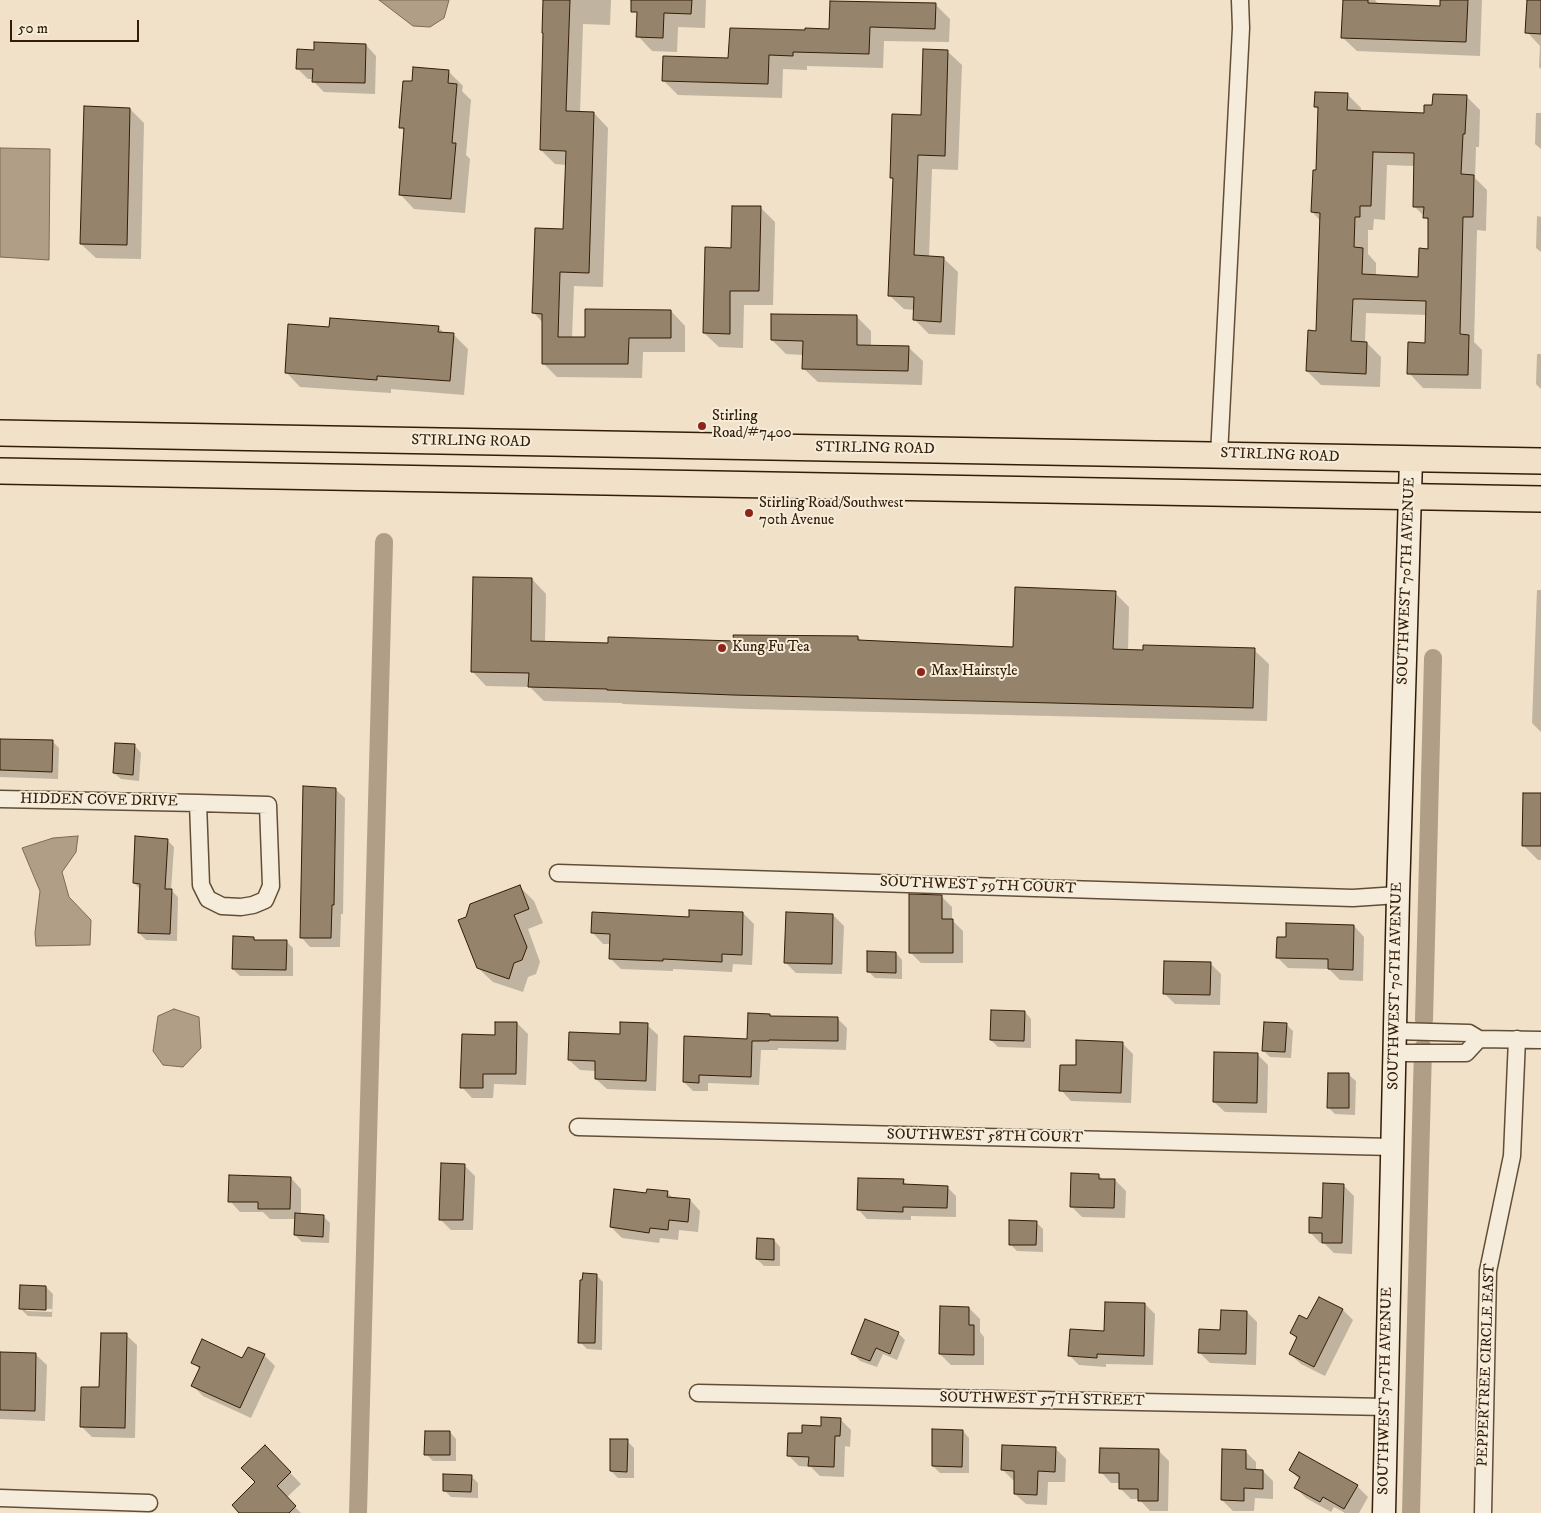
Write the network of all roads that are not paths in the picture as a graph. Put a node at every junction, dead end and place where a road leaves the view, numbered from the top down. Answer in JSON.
{"nodes":[{"id":1,"x":1240,"y":0,"type":"edge"},
{"id":2,"x":0,"y":433,"type":"edge"},
{"id":3,"x":1006,"y":451,"type":"junction"},
{"id":4,"x":1219,"y":454,"type":"junction"},
{"id":5,"x":1411,"y":460,"type":"junction"},
{"id":6,"x":1541,"y":461,"type":"edge"},
{"id":7,"x":0,"y":471,"type":"edge"},
{"id":8,"x":1004,"y":488,"type":"junction"},
{"id":9,"x":1410,"y":496,"type":"junction"},
{"id":10,"x":1541,"y":498,"type":"edge"},
{"id":11,"x":0,"y":799,"type":"edge"},
{"id":12,"x":198,"y":803,"type":"junction"},
{"id":13,"x":558,"y":873,"type":"dead end"},
{"id":14,"x":1398,"y":895,"type":"junction"},
{"id":15,"x":1517,"y":1039,"type":"junction"},
{"id":16,"x":1541,"y":1040,"type":"edge"},
{"id":17,"x":1395,"y":1042,"type":"junction"},
{"id":18,"x":578,"y":1127,"type":"dead end"},
{"id":19,"x":1392,"y":1147,"type":"junction"},
{"id":20,"x":698,"y":1393,"type":"dead end"},
{"id":21,"x":1386,"y":1407,"type":"junction"},
{"id":22,"x":0,"y":1498,"type":"edge"},
{"id":23,"x":149,"y":1503,"type":"dead end"},
{"id":24,"x":1384,"y":1513,"type":"edge"},
{"id":25,"x":1483,"y":1513,"type":"edge"}],
"edges":[{"from":1,"to":4,"type":"street"},
{"from":2,"to":3,"type":"main road","name":"STIRLING ROAD"},
{"from":3,"to":4,"type":"main road","name":"STIRLING ROAD"},
{"from":3,"to":8,"type":"main road"},
{"from":4,"to":5,"type":"main road","name":"STIRLING ROAD"},
{"from":5,"to":6,"type":"main road","name":"STIRLING ROAD"},
{"from":5,"to":9,"type":"street","name":"SOUTHWEST 70TH AVENUE"},
{"from":7,"to":8,"type":"main road"},
{"from":8,"to":9,"type":"main road"},
{"from":9,"to":10,"type":"main road"},
{"from":9,"to":14,"type":"street","name":"SOUTHWEST 70TH AVENUE"},
{"from":11,"to":12,"type":"street","name":"HIDDEN COVE DRIVE"},
{"from":12,"to":12,"type":"street","name":"HIDDEN COVE DRIVE"},
{"from":13,"to":14,"type":"street","name":"SOUTHWEST 59TH COURT"},
{"from":14,"to":17,"type":"street","name":"SOUTHWEST 70TH AVENUE"},
{"from":15,"to":16,"type":"street"},
{"from":15,"to":17,"type":"street"},
{"from":15,"to":25,"type":"street","name":"PEPPERTREE CIRCLE EAST"},
{"from":17,"to":19,"type":"street","name":"SOUTHWEST 70TH AVENUE"},
{"from":18,"to":19,"type":"street","name":"SOUTHWEST 58TH COURT"},
{"from":19,"to":21,"type":"street","name":"SOUTHWEST 70TH AVENUE"},
{"from":20,"to":21,"type":"street","name":"SOUTHWEST 57TH STREET"},
{"from":21,"to":24,"type":"street","name":"SOUTHWEST 70TH AVENUE"},
{"from":22,"to":23,"type":"street"}]}
